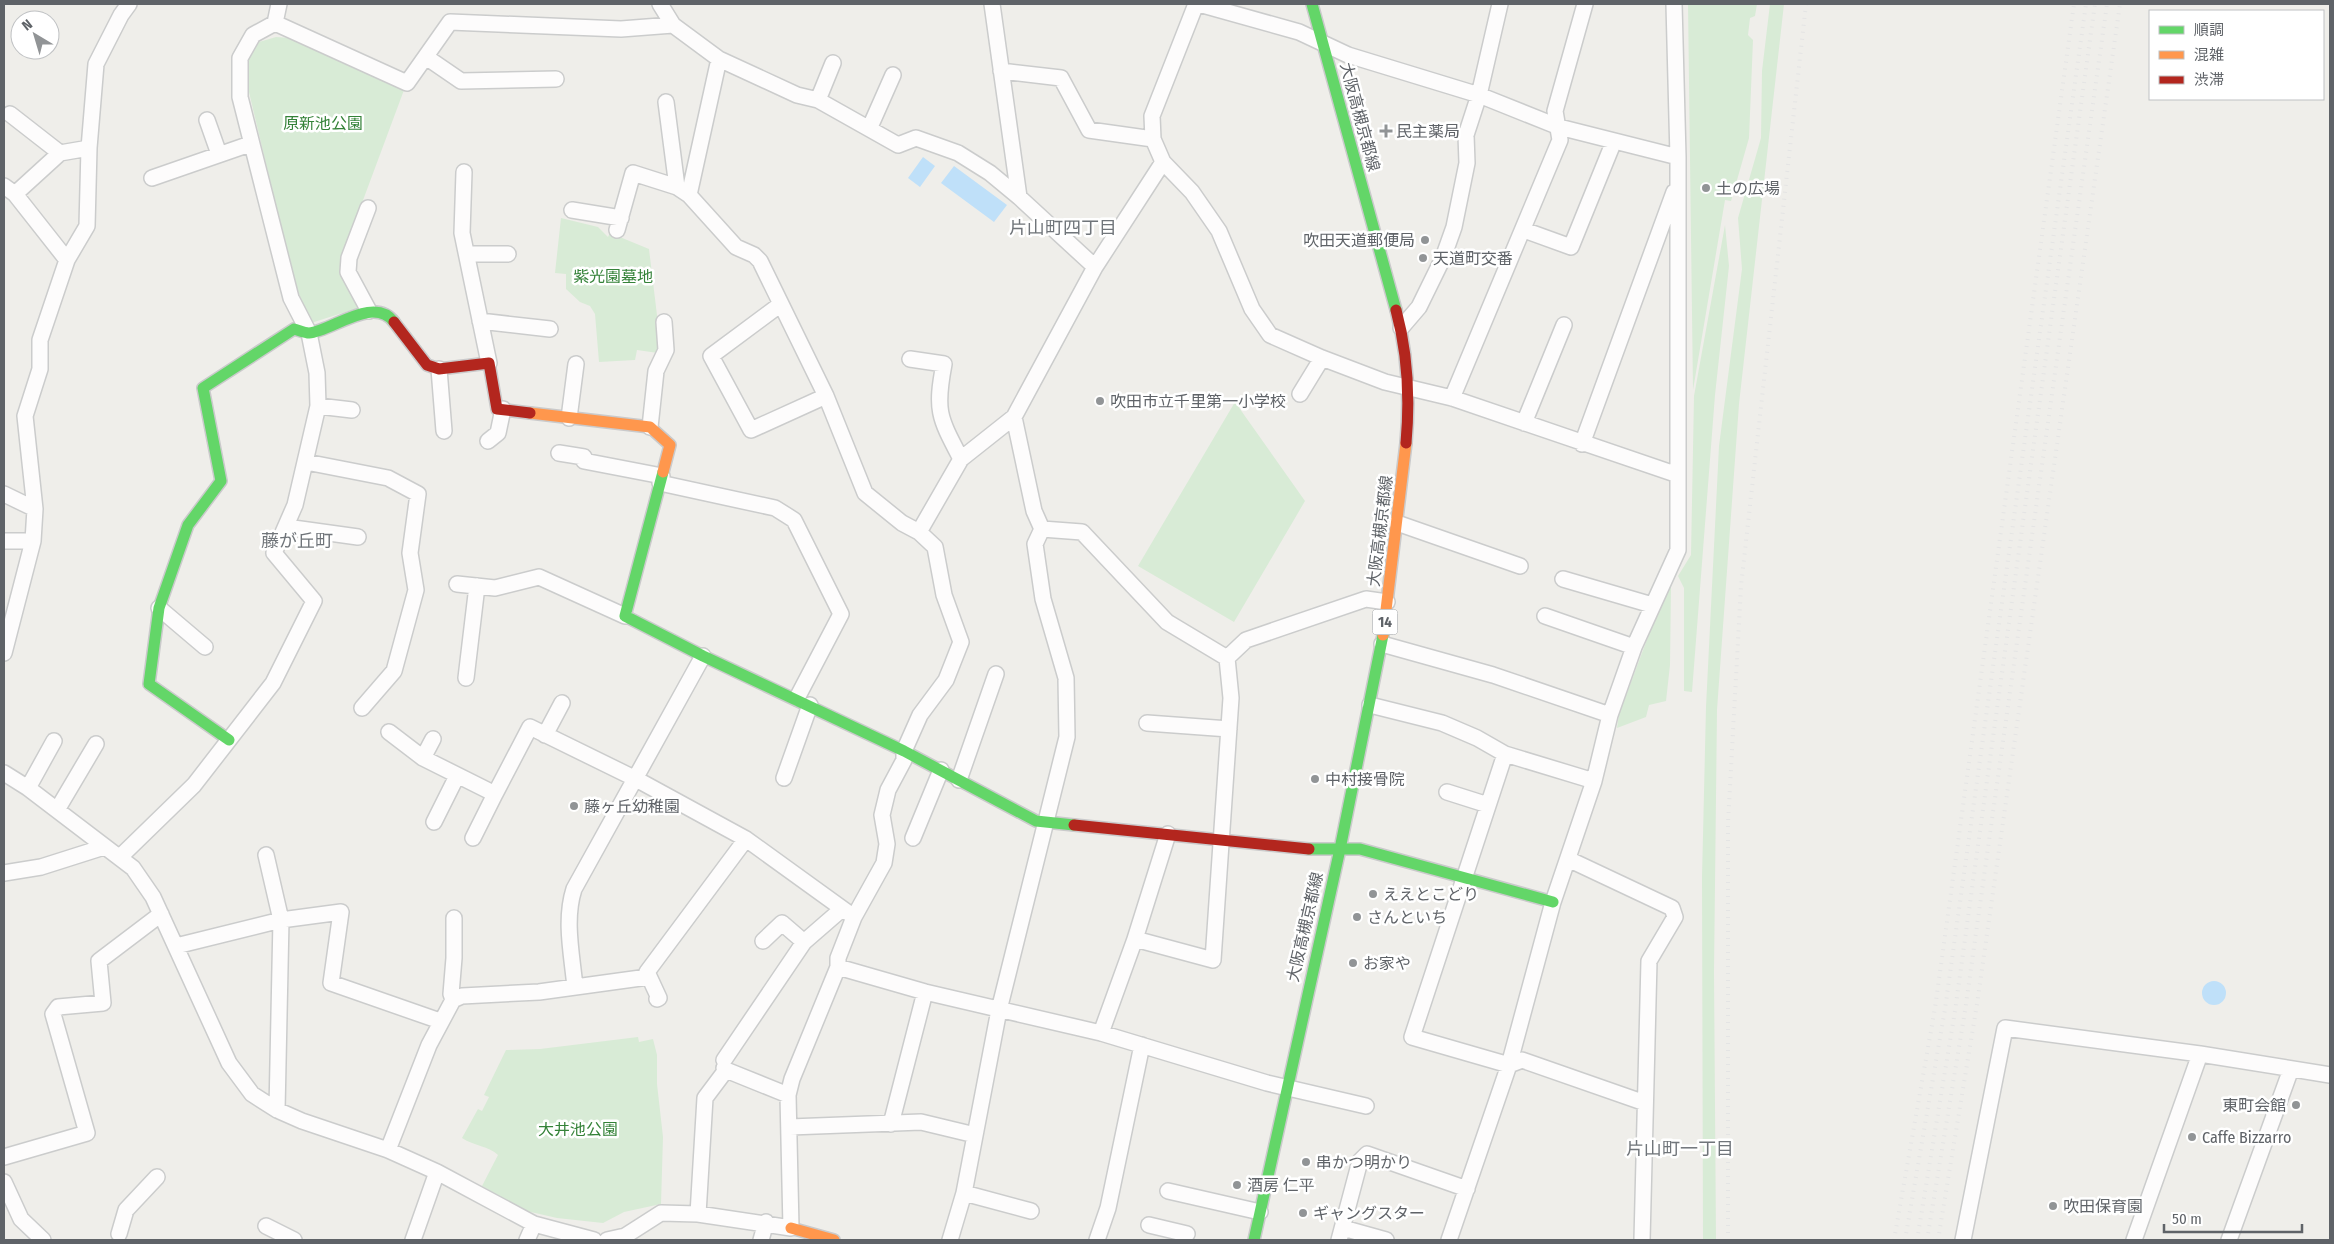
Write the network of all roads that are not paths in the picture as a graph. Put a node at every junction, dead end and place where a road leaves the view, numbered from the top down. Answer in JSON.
{"nodes":[{"id":1,"x":129,"y":4,"type":"edge"},
{"id":2,"x":279,"y":4,"type":"edge"},
{"id":3,"x":660,"y":4,"type":"edge"},
{"id":4,"x":992,"y":4,"type":"edge"},
{"id":5,"x":1198,"y":4,"type":"edge"},
{"id":6,"x":1312,"y":4,"type":"edge"},
{"id":7,"x":1500,"y":4,"type":"edge"},
{"id":8,"x":1584,"y":4,"type":"edge"},
{"id":9,"x":1672,"y":5,"type":"edge"},
{"id":10,"x":275,"y":23,"type":"junction"},
{"id":11,"x":672,"y":24,"type":"junction"},
{"id":12,"x":1323,"y":42,"type":"junction"},
{"id":13,"x":426,"y":57,"type":"junction"},
{"id":14,"x":719,"y":59,"type":"junction"},
{"id":15,"x":833,"y":63,"type":"dead end"},
{"id":16,"x":1002,"y":70,"type":"junction"},
{"id":17,"x":893,"y":75,"type":"dead end"},
{"id":18,"x":556,"y":79,"type":"dead end"},
{"id":19,"x":1479,"y":95,"type":"junction"},
{"id":20,"x":818,"y":100,"type":"junction"},
{"id":21,"x":666,"y":102,"type":"dead end"},
{"id":22,"x":10,"y":114,"type":"dead end"},
{"id":23,"x":207,"y":120,"type":"dead end"},
{"id":24,"x":870,"y":127,"type":"junction"},
{"id":25,"x":1559,"y":127,"type":"junction"},
{"id":26,"x":1153,"y":139,"type":"junction"},
{"id":27,"x":1614,"y":141,"type":"junction"},
{"id":28,"x":250,"y":144,"type":"junction"},
{"id":29,"x":89,"y":148,"type":"junction"},
{"id":30,"x":60,"y":153,"type":"junction"},
{"id":31,"x":219,"y":154,"type":"junction"},
{"id":32,"x":1678,"y":157,"type":"junction"},
{"id":33,"x":1163,"y":162,"type":"junction"},
{"id":34,"x":464,"y":172,"type":"dead end"},
{"id":35,"x":152,"y":178,"type":"dead end"},
{"id":36,"x":1678,"y":180,"type":"junction"},
{"id":37,"x":9,"y":190,"type":"edge"},
{"id":38,"x":683,"y":191,"type":"junction"},
{"id":39,"x":1019,"y":197,"type":"junction"},
{"id":40,"x":368,"y":208,"type":"dead end"},
{"id":41,"x":572,"y":210,"type":"dead end"},
{"id":42,"x":1524,"y":230,"type":"junction"},
{"id":43,"x":468,"y":254,"type":"junction"},
{"id":44,"x":508,"y":254,"type":"dead end"},
{"id":45,"x":67,"y":260,"type":"junction"},
{"id":46,"x":1095,"y":267,"type":"junction"},
{"id":47,"x":781,"y":304,"type":"junction"},
{"id":48,"x":369,"y":312,"type":"junction"},
{"id":49,"x":480,"y":321,"type":"junction"},
{"id":50,"x":664,"y":322,"type":"dead end"},
{"id":51,"x":1564,"y":324,"type":"dead end"},
{"id":52,"x":1401,"y":328,"type":"junction"},
{"id":53,"x":550,"y":329,"type":"dead end"},
{"id":54,"x":310,"y":333,"type":"junction"},
{"id":55,"x":1322,"y":358,"type":"junction"},
{"id":56,"x":910,"y":359,"type":"dead end"},
{"id":57,"x":489,"y":363,"type":"junction"},
{"id":58,"x":576,"y":364,"type":"dead end"},
{"id":59,"x":439,"y":369,"type":"junction"},
{"id":60,"x":1409,"y":388,"type":"junction"},
{"id":61,"x":1300,"y":394,"type":"dead end"},
{"id":62,"x":826,"y":396,"type":"junction"},
{"id":63,"x":1452,"y":398,"type":"junction"},
{"id":64,"x":318,"y":406,"type":"junction"},
{"id":65,"x":503,"y":409,"type":"junction"},
{"id":66,"x":352,"y":410,"type":"dead end"},
{"id":67,"x":1014,"y":417,"type":"junction"},
{"id":68,"x":569,"y":418,"type":"junction"},
{"id":69,"x":1524,"y":423,"type":"junction"},
{"id":70,"x":650,"y":426,"type":"junction"},
{"id":71,"x":444,"y":431,"type":"dead end"},
{"id":72,"x":488,"y":441,"type":"dead end"},
{"id":73,"x":1582,"y":444,"type":"junction"},
{"id":74,"x":559,"y":452,"type":"dead end"},
{"id":75,"x":960,"y":459,"type":"junction"},
{"id":76,"x":306,"y":462,"type":"junction"},
{"id":77,"x":1678,"y":476,"type":"junction"},
{"id":78,"x":661,"y":479,"type":"junction"},
{"id":79,"x":4,"y":494,"type":"edge"},
{"id":80,"x":35,"y":509,"type":"junction"},
{"id":81,"x":1397,"y":523,"type":"junction"},
{"id":82,"x":286,"y":527,"type":"junction"},
{"id":83,"x":1042,"y":529,"type":"junction"},
{"id":84,"x":918,"y":532,"type":"junction"},
{"id":85,"x":358,"y":537,"type":"dead end"},
{"id":86,"x":4,"y":541,"type":"edge"},
{"id":87,"x":33,"y":541,"type":"junction"},
{"id":88,"x":1520,"y":566,"type":"dead end"},
{"id":89,"x":1563,"y":579,"type":"dead end"},
{"id":90,"x":457,"y":584,"type":"dead end"},
{"id":91,"x":477,"y":586,"type":"junction"},
{"id":92,"x":1387,"y":602,"type":"junction"},
{"id":93,"x":1652,"y":605,"type":"junction"},
{"id":94,"x":159,"y":608,"type":"junction"},
{"id":95,"x":626,"y":616,"type":"junction"},
{"id":96,"x":1545,"y":616,"type":"dead end"},
{"id":97,"x":1382,"y":644,"type":"junction"},
{"id":98,"x":205,"y":647,"type":"dead end"},
{"id":99,"x":1634,"y":647,"type":"junction"},
{"id":100,"x":4,"y":653,"type":"edge"},
{"id":101,"x":704,"y":656,"type":"junction"},
{"id":102,"x":1226,"y":658,"type":"junction"},
{"id":103,"x":996,"y":674,"type":"dead end"},
{"id":104,"x":466,"y":678,"type":"dead end"},
{"id":105,"x":804,"y":702,"type":"junction"},
{"id":106,"x":562,"y":703,"type":"dead end"},
{"id":107,"x":1370,"y":705,"type":"junction"},
{"id":108,"x":362,"y":708,"type":"dead end"},
{"id":109,"x":1610,"y":715,"type":"junction"},
{"id":110,"x":1148,"y":723,"type":"dead end"},
{"id":111,"x":1228,"y":729,"type":"junction"},
{"id":112,"x":388,"y":732,"type":"dead end"},
{"id":113,"x":545,"y":734,"type":"junction"},
{"id":114,"x":433,"y":739,"type":"dead end"},
{"id":115,"x":54,"y":740,"type":"dead end"},
{"id":116,"x":229,"y":740,"type":"junction"},
{"id":117,"x":96,"y":744,"type":"dead end"},
{"id":118,"x":904,"y":751,"type":"junction"},
{"id":119,"x":1505,"y":754,"type":"junction"},
{"id":120,"x":423,"y":758,"type":"junction"},
{"id":121,"x":941,"y":770,"type":"junction"},
{"id":122,"x":4,"y":773,"type":"edge"},
{"id":123,"x":457,"y":776,"type":"junction"},
{"id":124,"x":784,"y":778,"type":"dead end"},
{"id":125,"x":636,"y":779,"type":"junction"},
{"id":126,"x":959,"y":780,"type":"junction"},
{"id":127,"x":1594,"y":781,"type":"junction"},
{"id":128,"x":28,"y":788,"type":"junction"},
{"id":129,"x":1446,"y":792,"type":"dead end"},
{"id":130,"x":495,"y":794,"type":"junction"},
{"id":131,"x":1488,"y":805,"type":"junction"},
{"id":132,"x":57,"y":810,"type":"junction"},
{"id":133,"x":1044,"y":821,"type":"junction"},
{"id":134,"x":434,"y":822,"type":"dead end"},
{"id":135,"x":1168,"y":834,"type":"junction"},
{"id":136,"x":473,"y":838,"type":"dead end"},
{"id":137,"x":913,"y":838,"type":"dead end"},
{"id":138,"x":746,"y":839,"type":"junction"},
{"id":139,"x":1220,"y":840,"type":"junction"},
{"id":140,"x":104,"y":847,"type":"junction"},
{"id":141,"x":1340,"y":849,"type":"junction"},
{"id":142,"x":266,"y":856,"type":"dead end"},
{"id":143,"x":120,"y":857,"type":"junction"},
{"id":144,"x":1568,"y":859,"type":"junction"},
{"id":145,"x":4,"y":873,"type":"edge"},
{"id":146,"x":1464,"y":879,"type":"junction"},
{"id":147,"x":1553,"y":902,"type":"junction"},
{"id":148,"x":848,"y":913,"type":"junction"},
{"id":149,"x":160,"y":914,"type":"junction"},
{"id":150,"x":454,"y":918,"type":"dead end"},
{"id":151,"x":281,"y":920,"type":"junction"},
{"id":152,"x":1136,"y":939,"type":"junction"},
{"id":153,"x":763,"y":941,"type":"dead end"},
{"id":154,"x":804,"y":942,"type":"junction"},
{"id":155,"x":176,"y":946,"type":"junction"},
{"id":156,"x":838,"y":967,"type":"junction"},
{"id":157,"x":648,"y":978,"type":"junction"},
{"id":158,"x":575,"y":988,"type":"junction"},
{"id":159,"x":925,"y":992,"type":"junction"},
{"id":160,"x":657,"y":999,"type":"dead end"},
{"id":161,"x":453,"y":1000,"type":"junction"},
{"id":162,"x":999,"y":1010,"type":"junction"},
{"id":163,"x":440,"y":1021,"type":"junction"},
{"id":164,"x":1101,"y":1033,"type":"junction"},
{"id":165,"x":1142,"y":1044,"type":"junction"},
{"id":166,"x":2200,"y":1054,"type":"junction"},
{"id":167,"x":1509,"y":1065,"type":"junction"},
{"id":168,"x":725,"y":1066,"type":"junction"},
{"id":169,"x":2291,"y":1069,"type":"junction"},
{"id":170,"x":2330,"y":1075,"type":"edge"},
{"id":171,"x":1286,"y":1088,"type":"junction"},
{"id":172,"x":788,"y":1096,"type":"junction"},
{"id":173,"x":1644,"y":1103,"type":"junction"},
{"id":174,"x":1366,"y":1106,"type":"dead end"},
{"id":175,"x":276,"y":1110,"type":"junction"},
{"id":176,"x":891,"y":1124,"type":"junction"},
{"id":177,"x":790,"y":1127,"type":"junction"},
{"id":178,"x":975,"y":1135,"type":"junction"},
{"id":179,"x":388,"y":1150,"type":"junction"},
{"id":180,"x":4,"y":1157,"type":"edge"},
{"id":181,"x":437,"y":1172,"type":"junction"},
{"id":182,"x":157,"y":1177,"type":"dead end"},
{"id":183,"x":4,"y":1182,"type":"edge"},
{"id":184,"x":1467,"y":1189,"type":"junction"},
{"id":185,"x":1168,"y":1191,"type":"dead end"},
{"id":186,"x":964,"y":1193,"type":"junction"},
{"id":187,"x":1030,"y":1211,"type":"dead end"},
{"id":188,"x":1260,"y":1212,"type":"junction"},
{"id":189,"x":698,"y":1214,"type":"junction"},
{"id":190,"x":766,"y":1222,"type":"junction"},
{"id":191,"x":534,"y":1224,"type":"junction"},
{"id":192,"x":1149,"y":1225,"type":"dead end"},
{"id":193,"x":266,"y":1226,"type":"dead end"},
{"id":194,"x":791,"y":1228,"type":"junction"},
{"id":195,"x":118,"y":1234,"type":"dead end"},
{"id":196,"x":1187,"y":1234,"type":"dead end"},
{"id":197,"x":1341,"y":1234,"type":"edge"},
{"id":198,"x":625,"y":1238,"type":"edge"},
{"id":199,"x":42,"y":1240,"type":"edge"},
{"id":200,"x":294,"y":1240,"type":"edge"},
{"id":201,"x":414,"y":1240,"type":"edge"},
{"id":202,"x":528,"y":1240,"type":"edge"},
{"id":203,"x":594,"y":1240,"type":"edge"},
{"id":204,"x":607,"y":1240,"type":"edge"},
{"id":205,"x":761,"y":1240,"type":"edge"},
{"id":206,"x":834,"y":1240,"type":"edge"},
{"id":207,"x":950,"y":1240,"type":"edge"},
{"id":208,"x":1097,"y":1240,"type":"edge"},
{"id":209,"x":1254,"y":1240,"type":"edge"},
{"id":210,"x":1386,"y":1240,"type":"edge"},
{"id":211,"x":1449,"y":1240,"type":"edge"},
{"id":212,"x":1642,"y":1240,"type":"edge"},
{"id":213,"x":1963,"y":1240,"type":"edge"},
{"id":214,"x":2134,"y":1240,"type":"edge"},
{"id":215,"x":2229,"y":1240,"type":"edge"}],
"edges":[{"from":1,"to":29,"type":"street"},
{"from":2,"to":10,"type":"street"},
{"from":3,"to":11,"type":"street"},
{"from":4,"to":16,"type":"street"},
{"from":5,"to":12,"type":"street"},
{"from":5,"to":26,"type":"street"},
{"from":6,"to":12,"type":"street","name":"大阪高槻京都線","number":"14"},
{"from":7,"to":19,"type":"street"},
{"from":8,"to":25,"type":"street"},
{"from":9,"to":32,"type":"street"},
{"from":10,"to":13,"type":"street"},
{"from":10,"to":28,"type":"street"},
{"from":11,"to":13,"type":"street"},
{"from":11,"to":14,"type":"street"},
{"from":12,"to":19,"type":"street"},
{"from":12,"to":52,"type":"street","name":"大阪高槻京都線","number":"14"},
{"from":13,"to":18,"type":"street"},
{"from":14,"to":20,"type":"street"},
{"from":14,"to":38,"type":"street"},
{"from":15,"to":20,"type":"street"},
{"from":16,"to":26,"type":"street"},
{"from":16,"to":39,"type":"street"},
{"from":17,"to":24,"type":"street"},
{"from":19,"to":25,"type":"street"},
{"from":19,"to":52,"type":"street"},
{"from":20,"to":24,"type":"street"},
{"from":21,"to":38,"type":"street"},
{"from":22,"to":30,"type":"street"},
{"from":23,"to":31,"type":"street"},
{"from":24,"to":39,"type":"street"},
{"from":25,"to":27,"type":"street"},
{"from":25,"to":42,"type":"street"},
{"from":26,"to":33,"type":"street"},
{"from":27,"to":32,"type":"street"},
{"from":27,"to":42,"type":"street"},
{"from":28,"to":31,"type":"street"},
{"from":28,"to":54,"type":"street"},
{"from":29,"to":30,"type":"street"},
{"from":29,"to":45,"type":"street"},
{"from":30,"to":37,"type":"street"},
{"from":31,"to":35,"type":"street"},
{"from":32,"to":36,"type":"street"},
{"from":33,"to":46,"type":"street"},
{"from":33,"to":55,"type":"street"},
{"from":34,"to":43,"type":"street"},
{"from":36,"to":73,"type":"street"},
{"from":36,"to":77,"type":"street"},
{"from":37,"to":45,"type":"street"},
{"from":38,"to":41,"type":"street"},
{"from":38,"to":47,"type":"street"},
{"from":39,"to":46,"type":"street"},
{"from":40,"to":48,"type":"street"},
{"from":42,"to":63,"type":"street"},
{"from":43,"to":44,"type":"street"},
{"from":43,"to":49,"type":"street"},
{"from":45,"to":80,"type":"street"},
{"from":46,"to":67,"type":"street"},
{"from":47,"to":62,"type":"street"},
{"from":47,"to":62,"type":"street"},
{"from":48,"to":54,"type":"street"},
{"from":48,"to":59,"type":"street"},
{"from":49,"to":53,"type":"street"},
{"from":49,"to":57,"type":"street"},
{"from":50,"to":70,"type":"street"},
{"from":51,"to":69,"type":"street"},
{"from":52,"to":60,"type":"street","name":"大阪高槻京都線","number":"14"},
{"from":54,"to":64,"type":"street"},
{"from":54,"to":94,"type":"street"},
{"from":55,"to":60,"type":"street"},
{"from":55,"to":61,"type":"street"},
{"from":56,"to":75,"type":"street"},
{"from":57,"to":59,"type":"street"},
{"from":57,"to":65,"type":"street"},
{"from":58,"to":68,"type":"street"},
{"from":59,"to":71,"type":"street"},
{"from":60,"to":63,"type":"street"},
{"from":60,"to":81,"type":"street","name":"大阪高槻京都線","number":"14"},
{"from":62,"to":84,"type":"street"},
{"from":63,"to":69,"type":"street"},
{"from":64,"to":66,"type":"street"},
{"from":64,"to":76,"type":"street"},
{"from":65,"to":68,"type":"street"},
{"from":65,"to":72,"type":"street"},
{"from":67,"to":75,"type":"street"},
{"from":67,"to":83,"type":"street"},
{"from":68,"to":70,"type":"street"},
{"from":69,"to":73,"type":"street"},
{"from":70,"to":78,"type":"street"},
{"from":73,"to":77,"type":"street"},
{"from":74,"to":78,"type":"street"},
{"from":75,"to":84,"type":"street"},
{"from":76,"to":82,"type":"street"},
{"from":76,"to":108,"type":"street"},
{"from":77,"to":93,"type":"street"},
{"from":78,"to":95,"type":"street"},
{"from":78,"to":105,"type":"street"},
{"from":79,"to":80,"type":"street"},
{"from":80,"to":87,"type":"street"},
{"from":81,"to":88,"type":"street"},
{"from":81,"to":92,"type":"street","name":"大阪高槻京都線","number":"14"},
{"from":82,"to":85,"type":"street"},
{"from":82,"to":116,"type":"street"},
{"from":83,"to":102,"type":"street"},
{"from":83,"to":133,"type":"street"},
{"from":84,"to":118,"type":"street"},
{"from":86,"to":87,"type":"street"},
{"from":87,"to":100,"type":"street"},
{"from":89,"to":93,"type":"street"},
{"from":90,"to":91,"type":"street"},
{"from":91,"to":95,"type":"street"},
{"from":91,"to":104,"type":"street"},
{"from":92,"to":97,"type":"street","name":"大阪高槻京都線","number":"14"},
{"from":92,"to":102,"type":"street"},
{"from":93,"to":99,"type":"street"},
{"from":94,"to":98,"type":"street"},
{"from":94,"to":116,"type":"street"},
{"from":95,"to":101,"type":"street"},
{"from":96,"to":99,"type":"street"},
{"from":97,"to":107,"type":"street","name":"大阪高槻京都線","number":"14"},
{"from":97,"to":109,"type":"street"},
{"from":99,"to":109,"type":"street"},
{"from":101,"to":105,"type":"street"},
{"from":101,"to":125,"type":"street"},
{"from":102,"to":111,"type":"street"},
{"from":103,"to":126,"type":"street"},
{"from":105,"to":118,"type":"street"},
{"from":105,"to":124,"type":"street"},
{"from":106,"to":113,"type":"street"},
{"from":107,"to":119,"type":"street"},
{"from":107,"to":141,"type":"street","name":"大阪高槻京都線","number":"14"},
{"from":109,"to":127,"type":"street"},
{"from":110,"to":111,"type":"street"},
{"from":111,"to":139,"type":"street"},
{"from":112,"to":120,"type":"street"},
{"from":113,"to":125,"type":"street"},
{"from":113,"to":130,"type":"street"},
{"from":114,"to":120,"type":"street"},
{"from":115,"to":128,"type":"street"},
{"from":116,"to":143,"type":"street"},
{"from":117,"to":132,"type":"street"},
{"from":118,"to":121,"type":"street"},
{"from":118,"to":148,"type":"street"},
{"from":119,"to":127,"type":"street"},
{"from":119,"to":131,"type":"street"},
{"from":120,"to":123,"type":"street"},
{"from":121,"to":126,"type":"street"},
{"from":121,"to":137,"type":"street"},
{"from":122,"to":128,"type":"street"},
{"from":123,"to":130,"type":"street"},
{"from":123,"to":134,"type":"street"},
{"from":125,"to":138,"type":"street"},
{"from":125,"to":158,"type":"street"},
{"from":126,"to":133,"type":"street"},
{"from":127,"to":144,"type":"street"},
{"from":128,"to":132,"type":"street"},
{"from":129,"to":131,"type":"street"},
{"from":130,"to":136,"type":"street"},
{"from":131,"to":146,"type":"street"},
{"from":132,"to":140,"type":"street"},
{"from":133,"to":135,"type":"street"},
{"from":133,"to":162,"type":"street"},
{"from":135,"to":139,"type":"street"},
{"from":135,"to":152,"type":"street"},
{"from":138,"to":148,"type":"street"},
{"from":138,"to":157,"type":"street"},
{"from":139,"to":141,"type":"street"},
{"from":139,"to":152,"type":"street"},
{"from":140,"to":143,"type":"street"},
{"from":140,"to":145,"type":"street"},
{"from":141,"to":146,"type":"street"},
{"from":141,"to":171,"type":"street","name":"大阪高槻京都線","number":"14"},
{"from":142,"to":151,"type":"street"},
{"from":143,"to":149,"type":"street"},
{"from":144,"to":147,"type":"street"},
{"from":144,"to":173,"type":"street"},
{"from":146,"to":147,"type":"street"},
{"from":146,"to":167,"type":"street"},
{"from":147,"to":167,"type":"street"},
{"from":148,"to":154,"type":"street"},
{"from":148,"to":156,"type":"street"},
{"from":149,"to":155,"type":"street"},
{"from":149,"to":180,"type":"street"},
{"from":150,"to":161,"type":"street"},
{"from":151,"to":155,"type":"street"},
{"from":151,"to":163,"type":"street"},
{"from":151,"to":175,"type":"street"},
{"from":152,"to":164,"type":"street"},
{"from":153,"to":154,"type":"street"},
{"from":154,"to":168,"type":"street"},
{"from":155,"to":175,"type":"street"},
{"from":156,"to":159,"type":"street"},
{"from":156,"to":172,"type":"street"},
{"from":157,"to":158,"type":"street"},
{"from":157,"to":160,"type":"street"},
{"from":158,"to":161,"type":"street"},
{"from":159,"to":162,"type":"street"},
{"from":159,"to":176,"type":"street"},
{"from":161,"to":163,"type":"street"},
{"from":162,"to":164,"type":"street"},
{"from":162,"to":178,"type":"street"},
{"from":163,"to":179,"type":"street"},
{"from":164,"to":165,"type":"street"},
{"from":165,"to":171,"type":"street"},
{"from":165,"to":208,"type":"street"},
{"from":166,"to":169,"type":"street"},
{"from":166,"to":213,"type":"street"},
{"from":166,"to":214,"type":"street"},
{"from":167,"to":173,"type":"street"},
{"from":167,"to":184,"type":"street"},
{"from":168,"to":172,"type":"street"},
{"from":168,"to":189,"type":"street"},
{"from":169,"to":170,"type":"street"},
{"from":169,"to":215,"type":"street"},
{"from":171,"to":174,"type":"street"},
{"from":171,"to":188,"type":"street","name":"大阪高槻京都線","number":"14"},
{"from":172,"to":177,"type":"street"},
{"from":173,"to":212,"type":"street"},
{"from":175,"to":179,"type":"street"},
{"from":176,"to":177,"type":"street"},
{"from":176,"to":178,"type":"street"},
{"from":177,"to":194,"type":"street"},
{"from":178,"to":186,"type":"street"},
{"from":179,"to":181,"type":"street"},
{"from":181,"to":191,"type":"street"},
{"from":181,"to":201,"type":"street"},
{"from":182,"to":195,"type":"street"},
{"from":183,"to":199,"type":"street"},
{"from":184,"to":197,"type":"street"},
{"from":184,"to":211,"type":"street"},
{"from":185,"to":188,"type":"street"},
{"from":186,"to":187,"type":"street"},
{"from":186,"to":207,"type":"street"},
{"from":188,"to":209,"type":"street","name":"大阪高槻京都線","number":"14"},
{"from":189,"to":190,"type":"street"},
{"from":189,"to":198,"type":"street"},
{"from":190,"to":194,"type":"street"},
{"from":190,"to":205,"type":"street"},
{"from":191,"to":202,"type":"street"},
{"from":191,"to":203,"type":"street"},
{"from":192,"to":196,"type":"street"},
{"from":193,"to":200,"type":"street"},
{"from":194,"to":206,"type":"street"},
{"from":197,"to":210,"type":"street"},
{"from":198,"to":204,"type":"street"}]}
